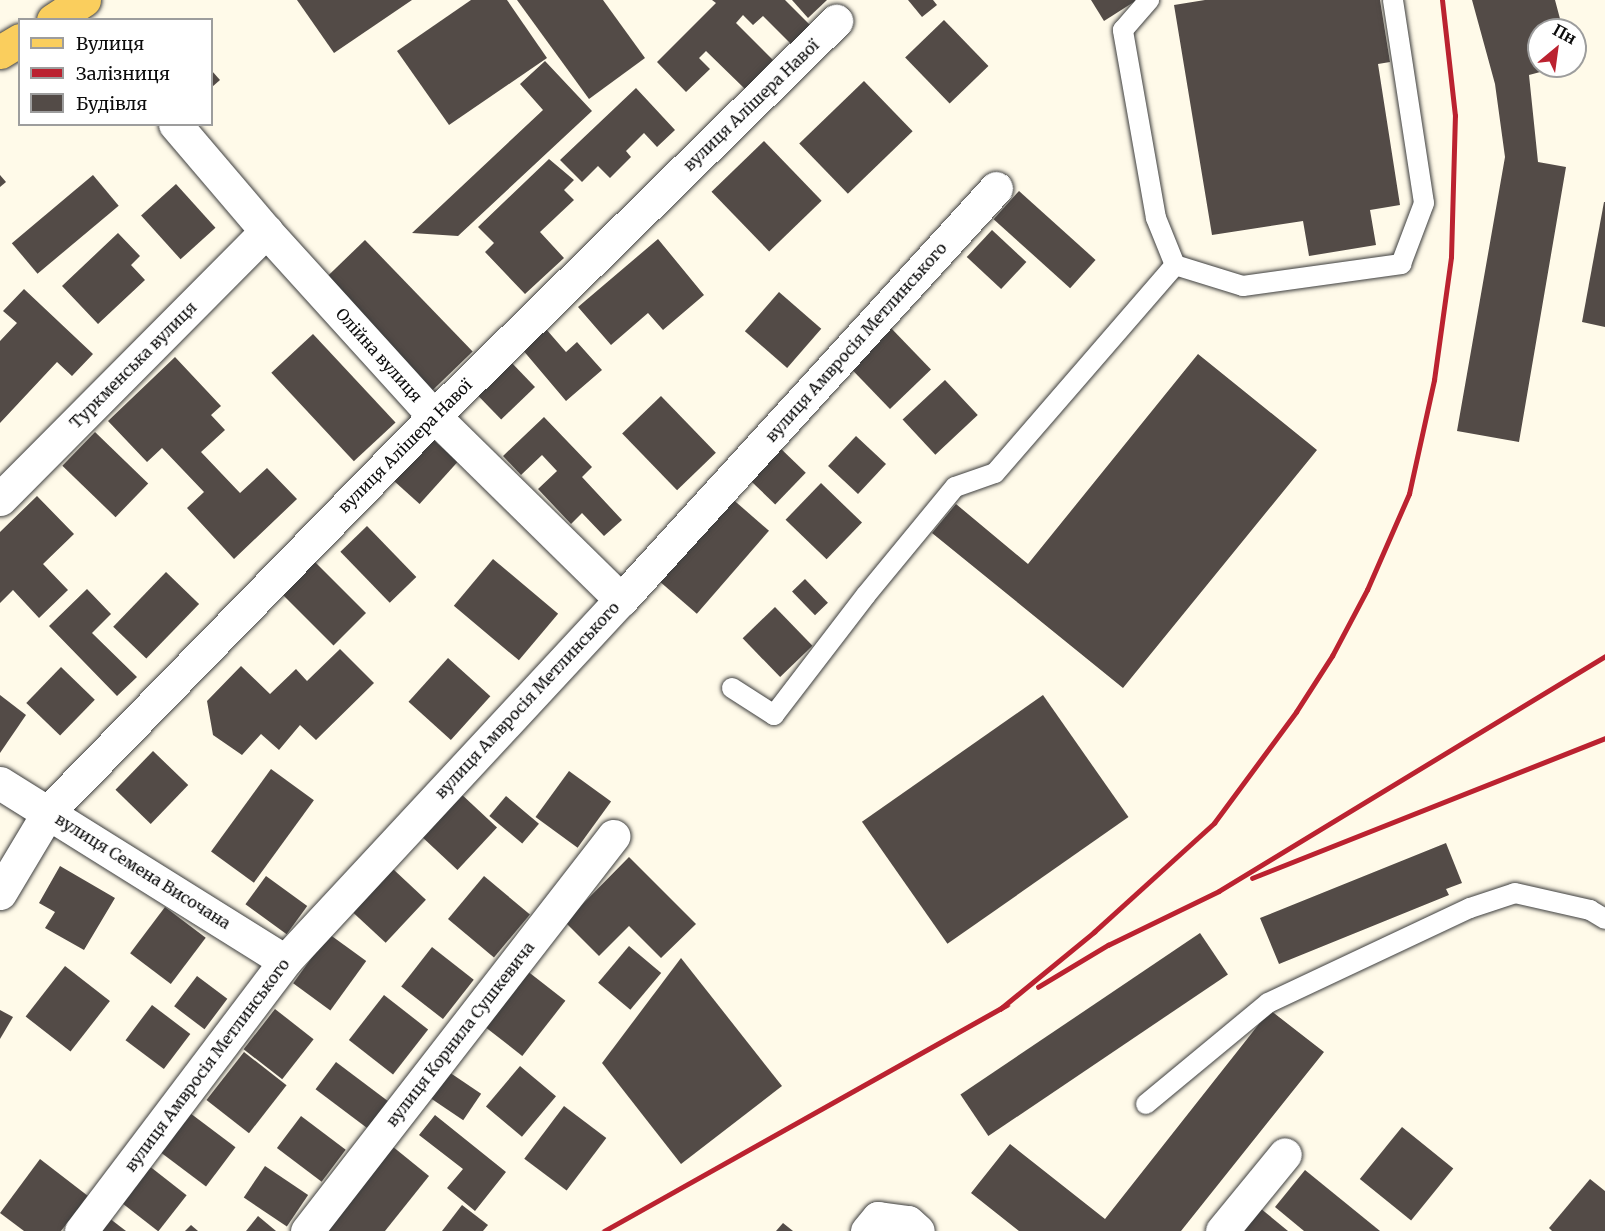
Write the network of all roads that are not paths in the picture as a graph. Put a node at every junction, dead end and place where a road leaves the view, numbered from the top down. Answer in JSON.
{"nodes":[{"id":1,"x":1149,"y":0,"type":"edge"},
{"id":2,"x":1393,"y":0,"type":"edge"},
{"id":3,"x":836,"y":21,"type":"dead end"},
{"id":4,"x":18,"y":41,"type":"edge"},
{"id":5,"x":0,"y":52,"type":"edge"},
{"id":6,"x":177,"y":126,"type":"edge"},
{"id":7,"x":996,"y":188,"type":"dead end"},
{"id":8,"x":266,"y":231,"type":"junction"},
{"id":9,"x":1175,"y":265,"type":"junction"},
{"id":10,"x":434,"y":416,"type":"junction"},
{"id":11,"x":0,"y":499,"type":"edge"},
{"id":12,"x":621,"y":600,"type":"junction"},
{"id":13,"x":732,"y":688,"type":"dead end"},
{"id":14,"x":0,"y":783,"type":"edge"},
{"id":15,"x":49,"y":811,"type":"junction"},
{"id":16,"x":613,"y":836,"type":"dead end"},
{"id":17,"x":0,"y":893,"type":"edge"},
{"id":18,"x":1605,"y":919,"type":"edge"},
{"id":19,"x":285,"y":961,"type":"junction"},
{"id":20,"x":1146,"y":1104,"type":"dead end"},
{"id":21,"x":1285,"y":1154,"type":"dead end"},
{"id":22,"x":873,"y":1225,"type":"edge"},
{"id":23,"x":81,"y":1231,"type":"edge"},
{"id":24,"x":307,"y":1231,"type":"edge"},
{"id":25,"x":918,"y":1231,"type":"edge"},
{"id":26,"x":1222,"y":1231,"type":"edge"}],
"edges":[{"from":1,"to":9,"type":"lane"},
{"from":2,"to":9,"type":"lane"},
{"from":3,"to":10,"type":"street","name":"вулиця Алішера Навої"},
{"from":4,"to":5,"type":"main road"},
{"from":6,"to":8,"type":"street","name":"Олійна вулиця"},
{"from":7,"to":12,"type":"street","name":"вулиця Амвросія Метлинського"},
{"from":8,"to":10,"type":"street","name":"Олійна вулиця"},
{"from":8,"to":11,"type":"street","name":"Туркменська вулиця"},
{"from":9,"to":13,"type":"lane"},
{"from":10,"to":12,"type":"street","name":"Олійна вулиця"},
{"from":10,"to":15,"type":"street","name":"вулиця Алішера Навої"},
{"from":12,"to":19,"type":"street","name":"вулиця Амвросія Метлинського"},
{"from":14,"to":15,"type":"street","name":"вулиця Семена Височана"},
{"from":15,"to":17,"type":"street","name":"вулиця Алішера Навої"},
{"from":15,"to":19,"type":"street","name":"вулиця Семена Височана"},
{"from":16,"to":24,"type":"street","name":"вулиця Корнила Сушкевича"},
{"from":18,"to":20,"type":"lane"},
{"from":19,"to":23,"type":"street","name":"вулиця Амвросія Метлинського"},
{"from":21,"to":26,"type":"street"},
{"from":22,"to":25,"type":"street"}]}
